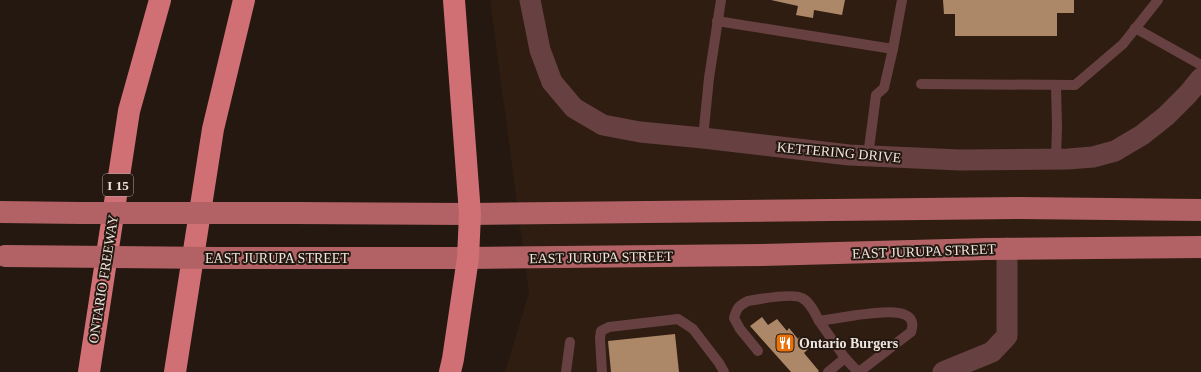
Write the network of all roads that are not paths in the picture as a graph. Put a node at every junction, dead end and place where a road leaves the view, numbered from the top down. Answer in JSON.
{"nodes":[{"id":1,"x":160,"y":0,"type":"edge"},
{"id":2,"x":244,"y":0,"type":"edge"},
{"id":3,"x":454,"y":0,"type":"edge"},
{"id":4,"x":530,"y":0,"type":"edge"},
{"id":5,"x":721,"y":0,"type":"edge"},
{"id":6,"x":902,"y":0,"type":"edge"},
{"id":7,"x":1158,"y":0,"type":"edge"},
{"id":8,"x":717,"y":21,"type":"junction"},
{"id":9,"x":1135,"y":28,"type":"junction"},
{"id":10,"x":893,"y":49,"type":"junction"},
{"id":11,"x":1201,"y":65,"type":"edge"},
{"id":12,"x":1201,"y":78,"type":"edge"},
{"id":13,"x":921,"y":84,"type":"dead end"},
{"id":14,"x":1056,"y":85,"type":"junction"},
{"id":15,"x":703,"y":138,"type":"junction"},
{"id":16,"x":868,"y":156,"type":"junction"},
{"id":17,"x":1056,"y":159,"type":"junction"},
{"id":18,"x":1201,"y":210,"type":"edge"},
{"id":19,"x":4,"y":212,"type":"edge"},
{"id":20,"x":470,"y":214,"type":"junction"},
{"id":21,"x":1201,"y":247,"type":"edge"},
{"id":22,"x":1007,"y":248,"type":"junction"},
{"id":23,"x":3,"y":256,"type":"edge"},
{"id":24,"x":468,"y":258,"type":"junction"},
{"id":25,"x":820,"y":321,"type":"junction"},
{"id":26,"x":570,"y":342,"type":"dead end"},
{"id":27,"x":758,"y":351,"type":"dead end"},
{"id":28,"x":845,"y":358,"type":"junction"},
{"id":29,"x":89,"y":372,"type":"edge"},
{"id":30,"x":175,"y":372,"type":"edge"},
{"id":31,"x":450,"y":372,"type":"edge"},
{"id":32,"x":566,"y":372,"type":"edge"},
{"id":33,"x":602,"y":372,"type":"edge"},
{"id":34,"x":724,"y":372,"type":"edge"},
{"id":35,"x":828,"y":372,"type":"edge"},
{"id":36,"x":859,"y":372,"type":"edge"},
{"id":37,"x":943,"y":372,"type":"edge"}],
"edges":[{"from":1,"to":29,"type":"highway","name":"ONTARIO FREEWAY","number":"I 15"},
{"from":2,"to":30,"type":"highway"},
{"from":3,"to":20,"type":"highway"},
{"from":4,"to":15,"type":"street","name":"KETTERING DRIVE"},
{"from":5,"to":8,"type":"lane"},
{"from":6,"to":10,"type":"lane"},
{"from":7,"to":9,"type":"lane"},
{"from":8,"to":10,"type":"lane"},
{"from":8,"to":15,"type":"lane"},
{"from":9,"to":11,"type":"lane"},
{"from":9,"to":14,"type":"lane"},
{"from":10,"to":16,"type":"lane"},
{"from":12,"to":17,"type":"street","name":"KETTERING DRIVE"},
{"from":13,"to":14,"type":"lane"},
{"from":14,"to":17,"type":"lane"},
{"from":15,"to":16,"type":"street","name":"KETTERING DRIVE"},
{"from":16,"to":17,"type":"street","name":"KETTERING DRIVE"},
{"from":18,"to":20,"type":"main road"},
{"from":19,"to":20,"type":"main road","bridge":true},
{"from":20,"to":24,"type":"highway"},
{"from":21,"to":22,"type":"main road","name":"EAST JURUPA STREET"},
{"from":22,"to":24,"type":"main road","name":"EAST JURUPA STREET"},
{"from":22,"to":37,"type":"street"},
{"from":23,"to":24,"type":"main road","name":"EAST JURUPA STREET","bridge":true},
{"from":24,"to":31,"type":"highway"},
{"from":25,"to":27,"type":"lane"},
{"from":25,"to":28,"type":"lane"},
{"from":25,"to":36,"type":"lane"},
{"from":26,"to":32,"type":"lane"},
{"from":28,"to":35,"type":"lane"},
{"from":28,"to":36,"type":"lane"},
{"from":33,"to":34,"type":"lane"}]}
